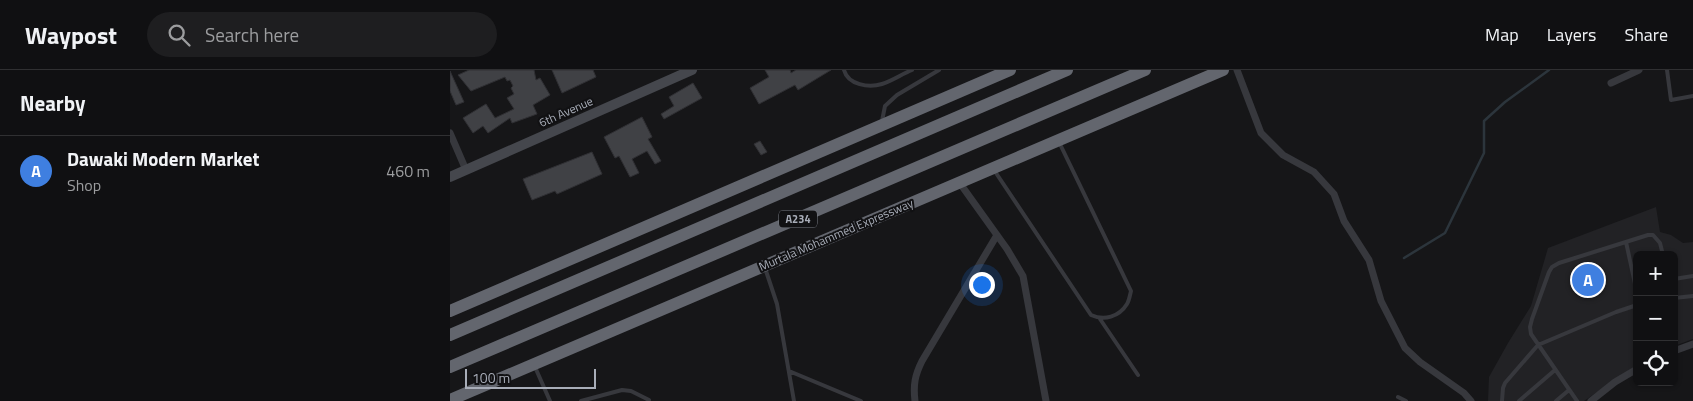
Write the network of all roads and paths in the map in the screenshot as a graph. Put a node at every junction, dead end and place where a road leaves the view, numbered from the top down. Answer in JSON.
{"nodes":[{"id":1,"x":692,"y":70,"type":"edge"},
{"id":2,"x":844,"y":70,"type":"edge"},
{"id":3,"x":912,"y":70,"type":"edge"},
{"id":4,"x":939,"y":70,"type":"edge"},
{"id":5,"x":1010,"y":70,"type":"edge"},
{"id":6,"x":1067,"y":70,"type":"edge"},
{"id":7,"x":1145,"y":70,"type":"edge"},
{"id":8,"x":1223,"y":70,"type":"edge"},
{"id":9,"x":1237,"y":70,"type":"edge"},
{"id":10,"x":1639,"y":70,"type":"edge"},
{"id":11,"x":1667,"y":70,"type":"edge"},
{"id":12,"x":1611,"y":83,"type":"dead end"},
{"id":13,"x":1693,"y":96,"type":"edge"},
{"id":14,"x":881,"y":126,"type":"junction"},
{"id":15,"x":450,"y":133,"type":"edge"},
{"id":16,"x":1058,"y":140,"type":"junction"},
{"id":17,"x":992,"y":168,"type":"junction"},
{"id":18,"x":466,"y":170,"type":"junction"},
{"id":19,"x":450,"y":178,"type":"edge"},
{"id":20,"x":960,"y":182,"type":"junction"},
{"id":21,"x":997,"y":235,"type":"junction"},
{"id":22,"x":1626,"y":242,"type":"junction"},
{"id":23,"x":1662,"y":251,"type":"edge"},
{"id":24,"x":764,"y":266,"type":"junction"},
{"id":25,"x":1633,"y":275,"type":"edge"},
{"id":26,"x":1693,"y":276,"type":"edge"},
{"id":27,"x":1678,"y":278,"type":"edge"},
{"id":28,"x":1693,"y":296,"type":"edge"},
{"id":29,"x":1678,"y":298,"type":"edge"},
{"id":30,"x":1633,"y":306,"type":"edge"},
{"id":31,"x":450,"y":311,"type":"edge"},
{"id":32,"x":1100,"y":319,"type":"junction"},
{"id":33,"x":450,"y":335,"type":"edge"},
{"id":34,"x":1693,"y":344,"type":"edge"},
{"id":35,"x":1538,"y":345,"type":"junction"},
{"id":36,"x":1678,"y":350,"type":"edge"},
{"id":37,"x":534,"y":364,"type":"junction"},
{"id":38,"x":450,"y":367,"type":"edge"},
{"id":39,"x":1555,"y":370,"type":"junction"},
{"id":40,"x":789,"y":371,"type":"junction"},
{"id":41,"x":1633,"y":371,"type":"edge"},
{"id":42,"x":1138,"y":375,"type":"dead end"},
{"id":43,"x":1569,"y":390,"type":"junction"},
{"id":44,"x":1398,"y":397,"type":"dead end"},
{"id":45,"x":450,"y":400,"type":"edge"},
{"id":46,"x":649,"y":400,"type":"edge"},
{"id":47,"x":550,"y":401,"type":"edge"},
{"id":48,"x":581,"y":401,"type":"edge"},
{"id":49,"x":794,"y":401,"type":"edge"},
{"id":50,"x":861,"y":401,"type":"edge"},
{"id":51,"x":916,"y":401,"type":"edge"},
{"id":52,"x":1046,"y":401,"type":"edge"},
{"id":53,"x":1406,"y":401,"type":"edge"},
{"id":54,"x":1470,"y":401,"type":"edge"},
{"id":55,"x":1502,"y":401,"type":"edge"},
{"id":56,"x":1519,"y":401,"type":"edge"},
{"id":57,"x":1556,"y":401,"type":"edge"},
{"id":58,"x":1577,"y":401,"type":"edge"},
{"id":59,"x":1591,"y":401,"type":"edge"}],
"edges":[{"from":1,"to":18,"type":"street","name":"6th Avenue"},
{"from":2,"to":3,"type":"lane"},
{"from":4,"to":14,"type":"lane"},
{"from":5,"to":14,"type":"highway"},
{"from":6,"to":33,"type":"highway","number":"A234"},
{"from":7,"to":38,"type":"highway","number":"A234"},
{"from":8,"to":16,"type":"highway","name":"Murtala Mohammed Expressway"},
{"from":9,"to":54,"type":"street"},
{"from":10,"to":12,"type":"street"},
{"from":11,"to":13,"type":"lane"},
{"from":14,"to":31,"type":"highway"},
{"from":15,"to":18,"type":"street"},
{"from":16,"to":17,"type":"highway","name":"Murtala Mohammed Expressway"},
{"from":16,"to":32,"type":"lane"},
{"from":17,"to":20,"type":"highway","name":"Murtala Mohammed Expressway"},
{"from":17,"to":32,"type":"lane"},
{"from":18,"to":19,"type":"street","name":"6th Avenue"},
{"from":20,"to":21,"type":"street"},
{"from":20,"to":24,"type":"highway","name":"Murtala Mohammed Expressway"},
{"from":21,"to":51,"type":"street"},
{"from":21,"to":52,"type":"street"},
{"from":22,"to":23,"type":"lane"},
{"from":22,"to":25,"type":"lane"},
{"from":22,"to":35,"type":"lane"},
{"from":24,"to":37,"type":"highway","name":"Murtala Mohammed Expressway"},
{"from":24,"to":40,"type":"lane"},
{"from":26,"to":27,"type":"lane"},
{"from":28,"to":29,"type":"lane"},
{"from":30,"to":35,"type":"lane"},
{"from":32,"to":42,"type":"lane"},
{"from":34,"to":36,"type":"street"},
{"from":35,"to":39,"type":"lane"},
{"from":35,"to":55,"type":"lane"},
{"from":37,"to":45,"type":"highway","name":"Murtala Mohammed Expressway"},
{"from":37,"to":47,"type":"lane"},
{"from":39,"to":43,"type":"lane"},
{"from":39,"to":56,"type":"lane"},
{"from":40,"to":49,"type":"lane"},
{"from":40,"to":50,"type":"lane"},
{"from":41,"to":59,"type":"street"},
{"from":43,"to":57,"type":"lane"},
{"from":43,"to":58,"type":"lane"},
{"from":44,"to":53,"type":"lane"},
{"from":46,"to":48,"type":"lane"}]}
